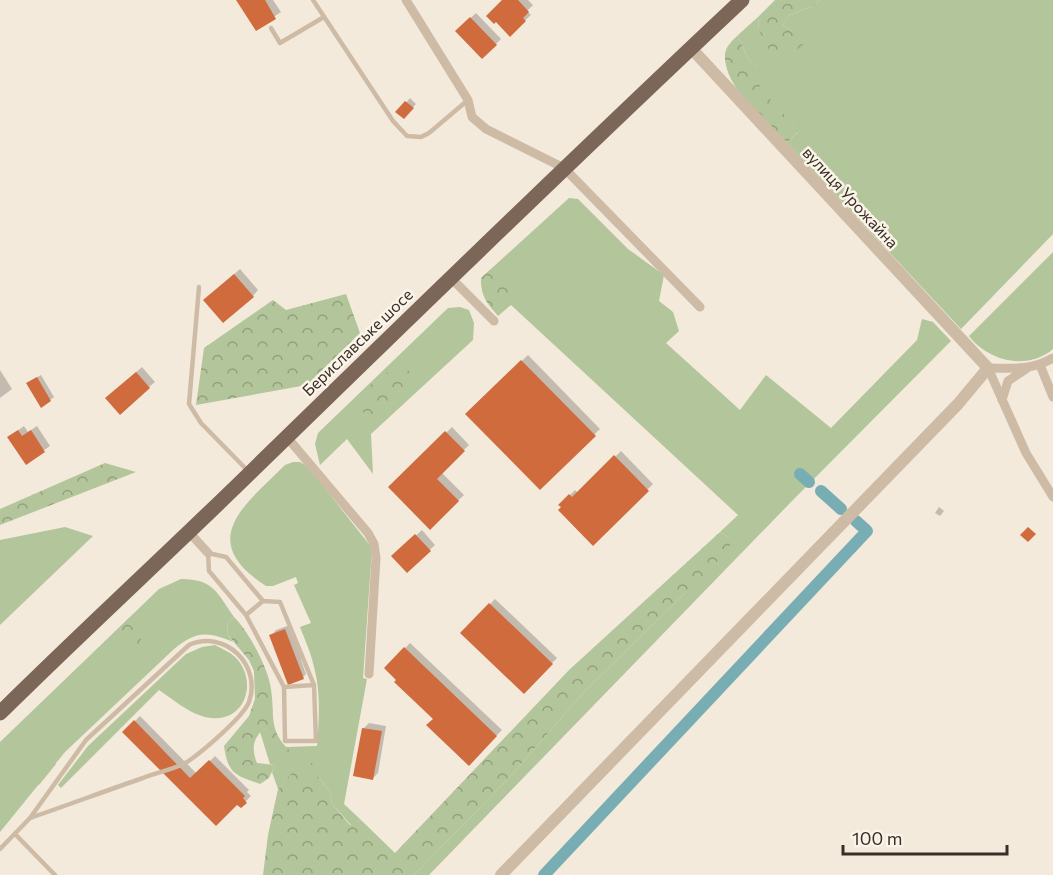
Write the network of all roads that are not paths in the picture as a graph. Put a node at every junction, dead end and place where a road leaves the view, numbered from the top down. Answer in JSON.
{"nodes":[{"id":1,"x":313,"y":0,"type":"edge"},
{"id":2,"x":406,"y":0,"type":"edge"},
{"id":3,"x":742,"y":0,"type":"edge"},
{"id":4,"x":324,"y":17,"type":"junction"},
{"id":5,"x":271,"y":28,"type":"dead end"},
{"id":6,"x":691,"y":48,"type":"junction"},
{"id":7,"x":468,"y":100,"type":"junction"},
{"id":8,"x":564,"y":168,"type":"junction"},
{"id":9,"x":450,"y":277,"type":"junction"},
{"id":10,"x":199,"y":286,"type":"dead end"},
{"id":11,"x":700,"y":307,"type":"dead end"},
{"id":12,"x":494,"y":321,"type":"dead end"},
{"id":13,"x":1053,"y":358,"type":"edge"},
{"id":14,"x":1040,"y":365,"type":"junction"},
{"id":15,"x":987,"y":368,"type":"junction"},
{"id":16,"x":1026,"y":369,"type":"junction"},
{"id":17,"x":1053,"y":397,"type":"edge"},
{"id":18,"x":1002,"y":400,"type":"junction"},
{"id":19,"x":286,"y":436,"type":"junction"},
{"id":20,"x":250,"y":473,"type":"junction"},
{"id":21,"x":1053,"y":497,"type":"edge"},
{"id":22,"x":189,"y":531,"type":"junction"},
{"id":23,"x":208,"y":553,"type":"junction"},
{"id":24,"x":263,"y":601,"type":"junction"},
{"id":25,"x":246,"y":615,"type":"junction"},
{"id":26,"x":369,"y":674,"type":"dead end"},
{"id":27,"x":314,"y":685,"type":"junction"},
{"id":28,"x":284,"y":687,"type":"junction"},
{"id":29,"x":0,"y":713,"type":"edge"},
{"id":30,"x":30,"y":818,"type":"junction"},
{"id":31,"x":15,"y":834,"type":"junction"},
{"id":32,"x":0,"y":849,"type":"edge"},
{"id":33,"x":55,"y":875,"type":"edge"},
{"id":34,"x":501,"y":875,"type":"edge"}],
"edges":[{"from":1,"to":4,"type":"lane"},
{"from":2,"to":7,"type":"street"},
{"from":3,"to":6,"type":"main road","name":"Бериславське шосе"},
{"from":4,"to":5,"type":"lane"},
{"from":4,"to":7,"type":"lane"},
{"from":6,"to":8,"type":"main road","name":"Бериславське шосе"},
{"from":6,"to":15,"type":"street","name":"вулиця Урожайна"},
{"from":7,"to":8,"type":"street"},
{"from":8,"to":9,"type":"main road","name":"Бериславське шосе"},
{"from":8,"to":11,"type":"street"},
{"from":9,"to":12,"type":"street"},
{"from":9,"to":19,"type":"main road","name":"Бериславське шосе"},
{"from":10,"to":20,"type":"lane"},
{"from":13,"to":14,"type":"street"},
{"from":14,"to":16,"type":"street"},
{"from":14,"to":17,"type":"street"},
{"from":15,"to":16,"type":"street"},
{"from":15,"to":18,"type":"street"},
{"from":15,"to":34,"type":"street"},
{"from":16,"to":18,"type":"street"},
{"from":18,"to":21,"type":"street"},
{"from":19,"to":20,"type":"main road","name":"Бериславське шосе"},
{"from":19,"to":26,"type":"street"},
{"from":20,"to":22,"type":"main road","name":"Бериславське шосе"},
{"from":22,"to":23,"type":"street"},
{"from":22,"to":29,"type":"main road","name":"Бериславське шосе"},
{"from":23,"to":24,"type":"lane"},
{"from":23,"to":25,"type":"lane"},
{"from":24,"to":25,"type":"lane"},
{"from":24,"to":27,"type":"lane"},
{"from":25,"to":28,"type":"lane"},
{"from":27,"to":28,"type":"lane"},
{"from":27,"to":28,"type":"lane"},
{"from":30,"to":30,"type":"lane"},
{"from":30,"to":31,"type":"lane"},
{"from":31,"to":32,"type":"lane"},
{"from":31,"to":33,"type":"lane"}]}
